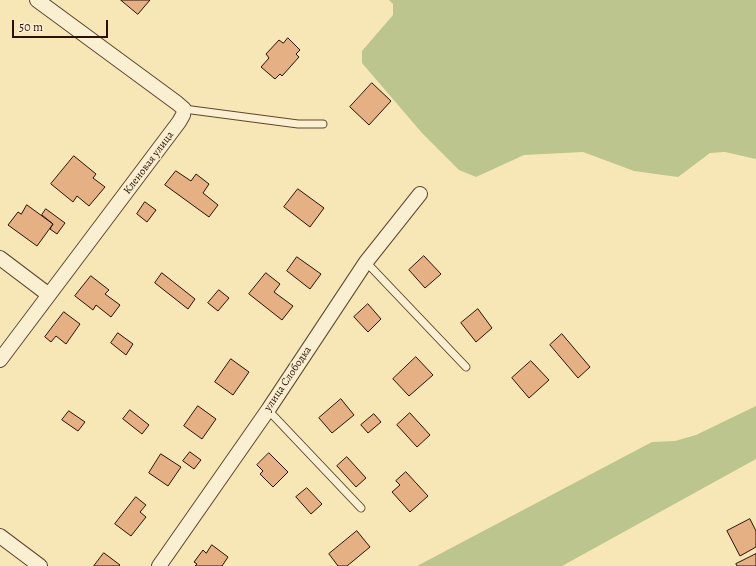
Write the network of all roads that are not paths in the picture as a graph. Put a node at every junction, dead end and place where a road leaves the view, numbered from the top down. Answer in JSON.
{"nodes":[{"id":1,"x":37,"y":0,"type":"edge"},
{"id":2,"x":184,"y":109,"type":"junction"},
{"id":3,"x":324,"y":124,"type":"dead end"},
{"id":4,"x":420,"y":194,"type":"dead end"},
{"id":5,"x":0,"y":258,"type":"edge"},
{"id":6,"x":366,"y":262,"type":"junction"},
{"id":7,"x":49,"y":295,"type":"junction"},
{"id":8,"x":0,"y":360,"type":"edge"},
{"id":9,"x":466,"y":367,"type":"dead end"},
{"id":10,"x":268,"y":410,"type":"junction"},
{"id":11,"x":361,"y":508,"type":"dead end"},
{"id":12,"x":0,"y":536,"type":"edge"},
{"id":13,"x":40,"y":566,"type":"edge"},
{"id":14,"x":159,"y":566,"type":"edge"}],
"edges":[{"from":1,"to":2,"type":"street"},
{"from":2,"to":3,"type":"lane"},
{"from":2,"to":7,"type":"street","name":"Кленовая улица"},
{"from":4,"to":6,"type":"street","name":"улица Слободка"},
{"from":5,"to":7,"type":"street"},
{"from":6,"to":9,"type":"lane"},
{"from":6,"to":10,"type":"street","name":"улица Слободка"},
{"from":7,"to":8,"type":"street","name":"Кленовая улица"},
{"from":10,"to":11,"type":"lane"},
{"from":10,"to":14,"type":"street","name":"улица Слободка"},
{"from":12,"to":13,"type":"street"}]}
